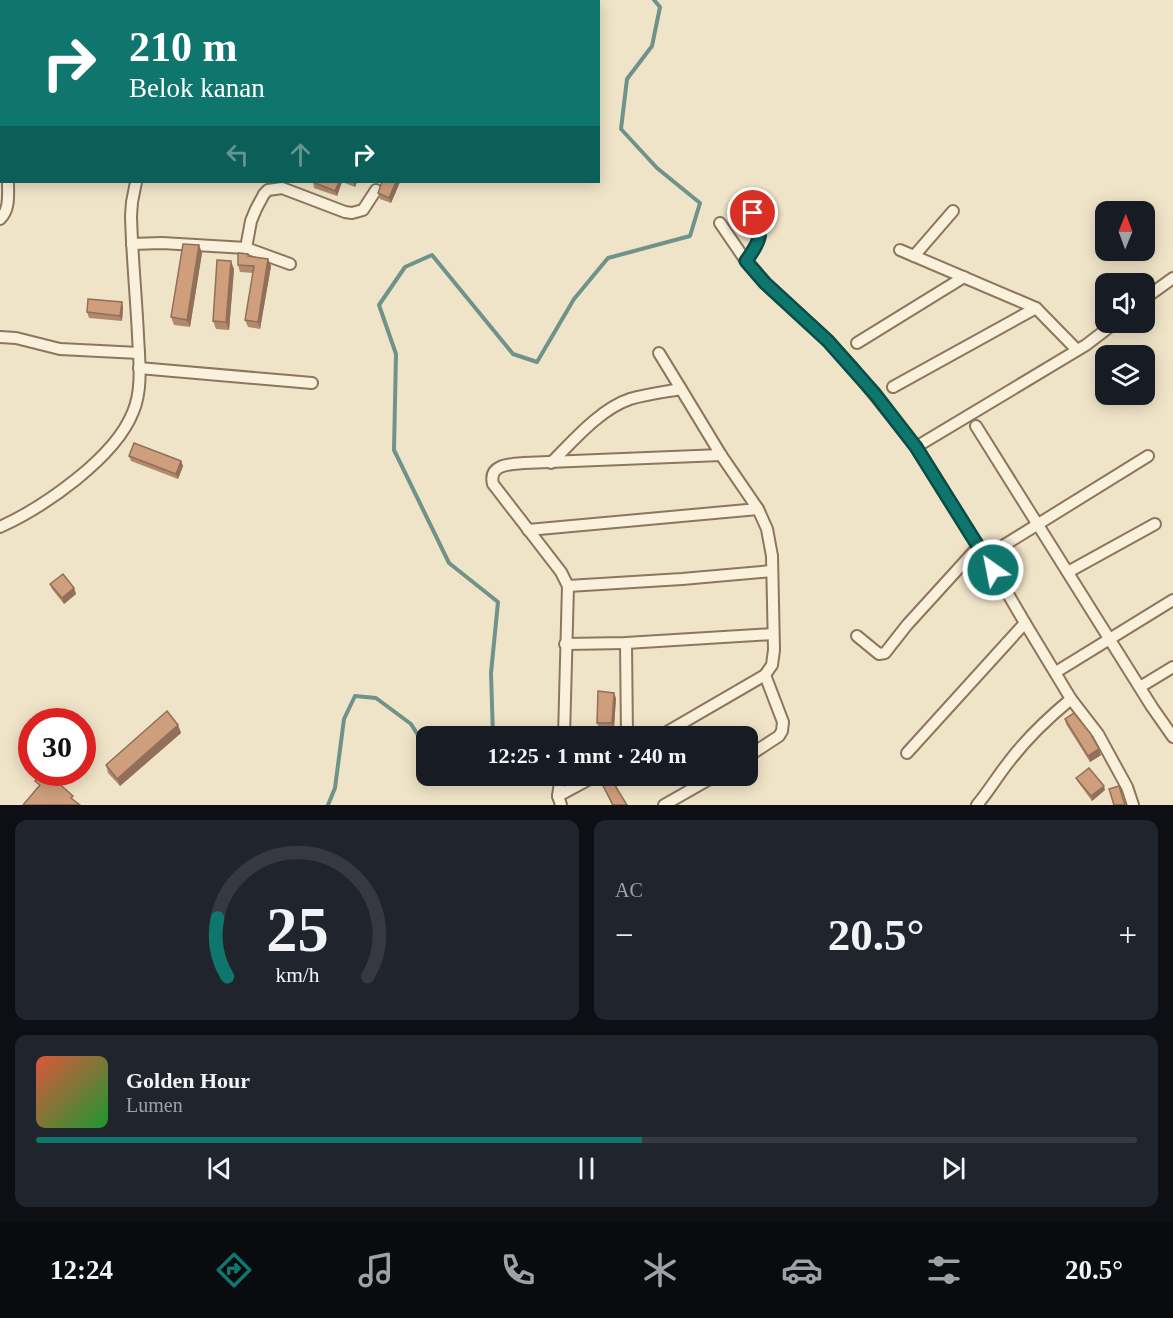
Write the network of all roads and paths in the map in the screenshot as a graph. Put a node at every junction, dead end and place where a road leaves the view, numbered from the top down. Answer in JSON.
{"nodes":[{"id":1,"x":8,"y":183,"type":"edge"},
{"id":2,"x":136,"y":183,"type":"edge"},
{"id":3,"x":376,"y":190,"type":"edge"},
{"id":4,"x":747,"y":204,"type":"dead end"},
{"id":5,"x":953,"y":211,"type":"dead end"},
{"id":6,"x":0,"y":219,"type":"edge"},
{"id":7,"x":720,"y":223,"type":"dead end"},
{"id":8,"x":132,"y":244,"type":"junction"},
{"id":9,"x":246,"y":248,"type":"junction"},
{"id":10,"x":900,"y":250,"type":"dead end"},
{"id":11,"x":914,"y":256,"type":"junction"},
{"id":12,"x":746,"y":261,"type":"junction"},
{"id":13,"x":290,"y":264,"type":"dead end"},
{"id":14,"x":964,"y":277,"type":"junction"},
{"id":15,"x":1173,"y":278,"type":"edge"},
{"id":16,"x":1155,"y":291,"type":"edge"},
{"id":17,"x":1036,"y":308,"type":"junction"},
{"id":18,"x":1101,"y":333,"type":"edge"},
{"id":19,"x":0,"y":337,"type":"edge"},
{"id":20,"x":857,"y":343,"type":"dead end"},
{"id":21,"x":1077,"y":350,"type":"junction"},
{"id":22,"x":139,"y":353,"type":"junction"},
{"id":23,"x":659,"y":353,"type":"dead end"},
{"id":24,"x":139,"y":368,"type":"junction"},
{"id":25,"x":312,"y":383,"type":"dead end"},
{"id":26,"x":893,"y":387,"type":"dead end"},
{"id":27,"x":681,"y":389,"type":"junction"},
{"id":28,"x":976,"y":426,"type":"dead end"},
{"id":29,"x":916,"y":447,"type":"junction"},
{"id":30,"x":721,"y":455,"type":"junction"},
{"id":31,"x":1148,"y":456,"type":"dead end"},
{"id":32,"x":551,"y":463,"type":"junction"},
{"id":33,"x":758,"y":509,"type":"junction"},
{"id":34,"x":1155,"y":524,"type":"dead end"},
{"id":35,"x":1038,"y":525,"type":"junction"},
{"id":36,"x":0,"y":527,"type":"edge"},
{"id":37,"x":528,"y":530,"type":"junction"},
{"id":38,"x":978,"y":547,"type":"junction"},
{"id":39,"x":985,"y":557,"type":"junction"},
{"id":40,"x":772,"y":571,"type":"junction"},
{"id":41,"x":1068,"y":572,"type":"junction"},
{"id":42,"x":568,"y":586,"type":"junction"},
{"id":43,"x":1173,"y":600,"type":"edge"},
{"id":44,"x":1025,"y":623,"type":"junction"},
{"id":45,"x":772,"y":634,"type":"junction"},
{"id":46,"x":857,"y":636,"type":"dead end"},
{"id":47,"x":1111,"y":639,"type":"junction"},
{"id":48,"x":626,"y":643,"type":"junction"},
{"id":49,"x":565,"y":644,"type":"junction"},
{"id":50,"x":1173,"y":667,"type":"edge"},
{"id":51,"x":1056,"y":672,"type":"junction"},
{"id":52,"x":765,"y":675,"type":"junction"},
{"id":53,"x":1140,"y":687,"type":"junction"},
{"id":54,"x":1071,"y":699,"type":"junction"},
{"id":55,"x":564,"y":726,"type":"edge"},
{"id":56,"x":627,"y":726,"type":"edge"},
{"id":57,"x":677,"y":726,"type":"edge"},
{"id":58,"x":1173,"y":737,"type":"edge"},
{"id":59,"x":758,"y":750,"type":"edge"},
{"id":60,"x":907,"y":753,"type":"dead end"},
{"id":61,"x":581,"y":786,"type":"edge"},
{"id":62,"x":697,"y":786,"type":"edge"},
{"id":63,"x":560,"y":800,"type":"edge"},
{"id":64,"x":664,"y":805,"type":"edge"},
{"id":65,"x":977,"y":805,"type":"edge"},
{"id":66,"x":1133,"y":805,"type":"edge"}],
"edges":[{"from":1,"to":6,"type":"street"},
{"from":2,"to":8,"type":"street"},
{"from":3,"to":9,"type":"street"},
{"from":4,"to":12,"type":"street"},
{"from":5,"to":11,"type":"street"},
{"from":7,"to":12,"type":"street"},
{"from":8,"to":9,"type":"street"},
{"from":8,"to":22,"type":"street"},
{"from":9,"to":13,"type":"street"},
{"from":10,"to":11,"type":"street"},
{"from":11,"to":14,"type":"street"},
{"from":12,"to":29,"type":"street"},
{"from":14,"to":17,"type":"street"},
{"from":14,"to":20,"type":"street"},
{"from":15,"to":16,"type":"street"},
{"from":17,"to":21,"type":"street"},
{"from":17,"to":26,"type":"street"},
{"from":18,"to":21,"type":"street"},
{"from":19,"to":22,"type":"street"},
{"from":21,"to":29,"type":"street"},
{"from":22,"to":24,"type":"street"},
{"from":23,"to":27,"type":"street"},
{"from":24,"to":25,"type":"street"},
{"from":24,"to":36,"type":"street"},
{"from":27,"to":30,"type":"street"},
{"from":27,"to":32,"type":"street"},
{"from":28,"to":35,"type":"street"},
{"from":29,"to":38,"type":"street"},
{"from":30,"to":32,"type":"street"},
{"from":30,"to":33,"type":"street"},
{"from":31,"to":35,"type":"street"},
{"from":32,"to":37,"type":"street"},
{"from":33,"to":37,"type":"street"},
{"from":33,"to":40,"type":"street"},
{"from":34,"to":41,"type":"street"},
{"from":35,"to":39,"type":"street"},
{"from":35,"to":41,"type":"street"},
{"from":37,"to":42,"type":"street"},
{"from":38,"to":39,"type":"street"},
{"from":38,"to":46,"type":"street"},
{"from":39,"to":44,"type":"street"},
{"from":40,"to":42,"type":"street"},
{"from":40,"to":45,"type":"street"},
{"from":41,"to":47,"type":"street"},
{"from":42,"to":49,"type":"street"},
{"from":43,"to":47,"type":"street"},
{"from":44,"to":51,"type":"street"},
{"from":44,"to":60,"type":"street"},
{"from":45,"to":48,"type":"street"},
{"from":45,"to":52,"type":"street"},
{"from":47,"to":51,"type":"street"},
{"from":47,"to":53,"type":"street"},
{"from":48,"to":49,"type":"street"},
{"from":48,"to":56,"type":"street"},
{"from":49,"to":55,"type":"street"},
{"from":50,"to":53,"type":"street"},
{"from":51,"to":54,"type":"street"},
{"from":52,"to":57,"type":"street"},
{"from":52,"to":59,"type":"street"},
{"from":53,"to":58,"type":"street"},
{"from":54,"to":65,"type":"street"},
{"from":54,"to":66,"type":"street"},
{"from":61,"to":63,"type":"street"},
{"from":62,"to":64,"type":"street"}]}
